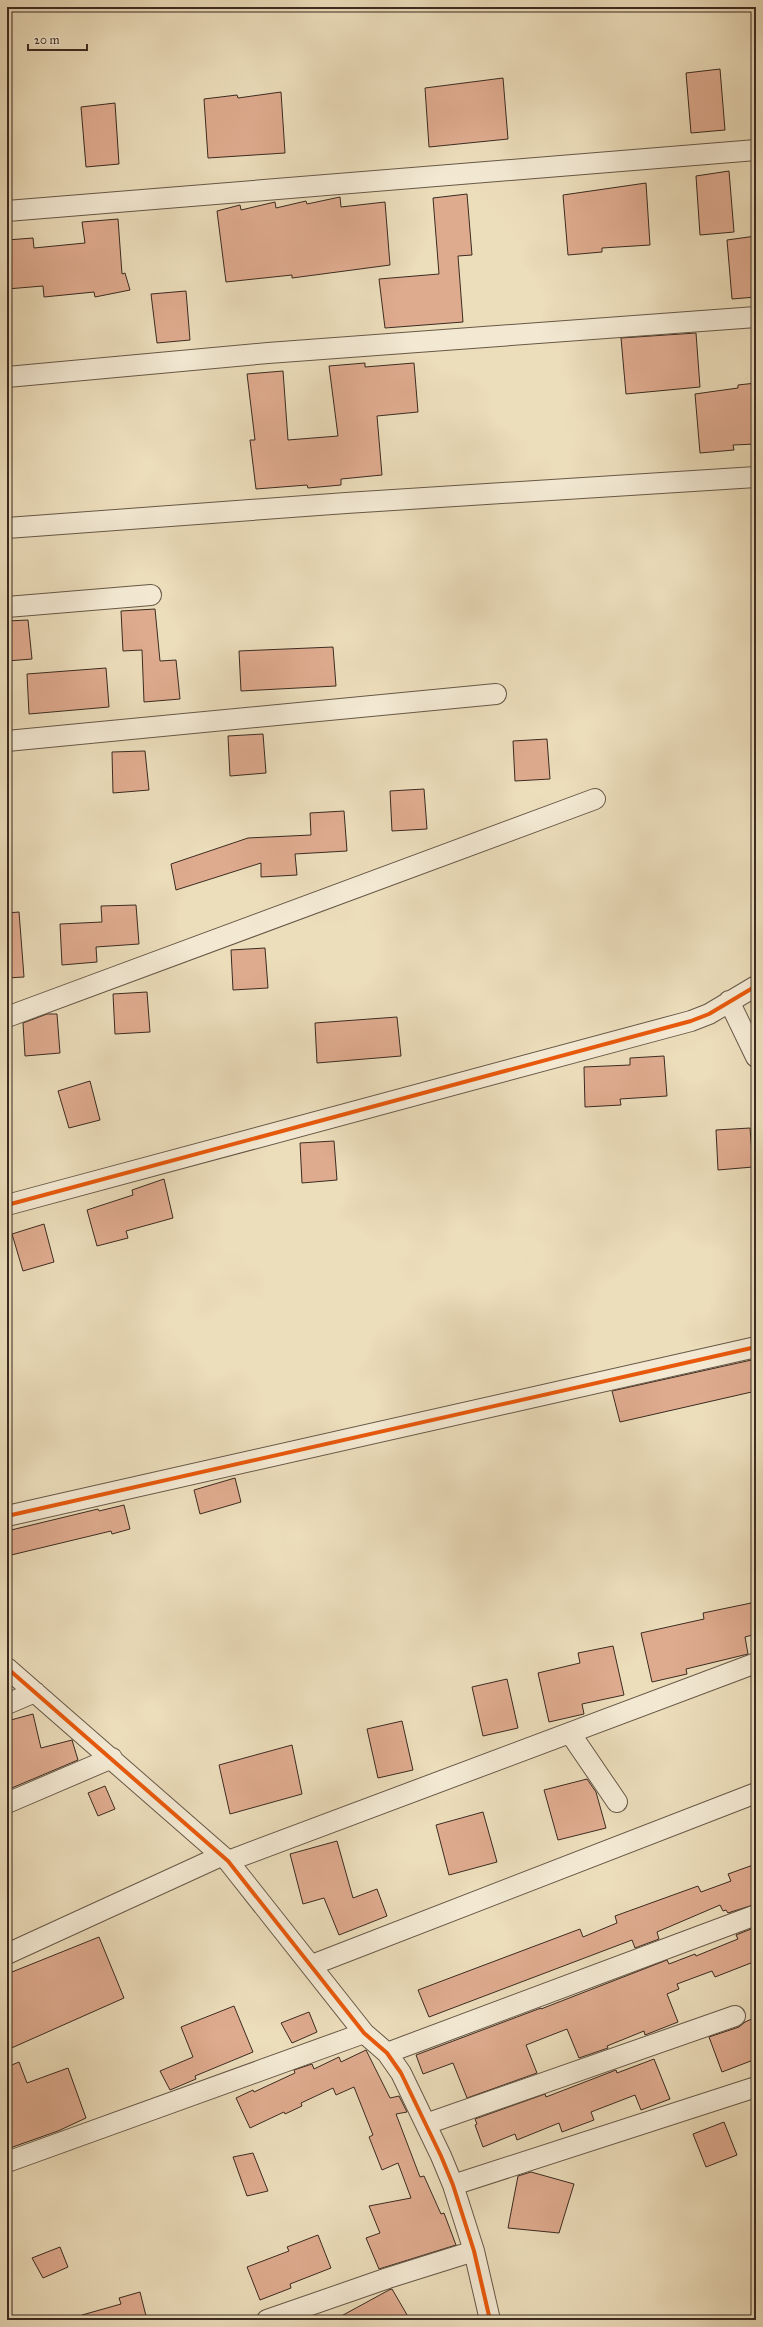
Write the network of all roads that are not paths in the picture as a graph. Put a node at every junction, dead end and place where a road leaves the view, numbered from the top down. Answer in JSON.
{"nodes":[{"id":1,"x":756,"y":150,"type":"edge"},
{"id":2,"x":7,"y":211,"type":"edge"},
{"id":3,"x":756,"y":317,"type":"edge"},
{"id":4,"x":7,"y":377,"type":"edge"},
{"id":5,"x":756,"y":477,"type":"edge"},
{"id":6,"x":7,"y":528,"type":"edge"},
{"id":7,"x":150,"y":595,"type":"dead end"},
{"id":8,"x":7,"y":607,"type":"edge"},
{"id":9,"x":496,"y":694,"type":"dead end"},
{"id":10,"x":7,"y":741,"type":"edge"},
{"id":11,"x":595,"y":799,"type":"dead end"},
{"id":12,"x":756,"y":986,"type":"edge"},
{"id":13,"x":729,"y":1001,"type":"junction"},
{"id":14,"x":7,"y":1017,"type":"edge"},
{"id":15,"x":756,"y":1057,"type":"edge"},
{"id":16,"x":7,"y":1205,"type":"edge"},
{"id":17,"x":756,"y":1347,"type":"edge"},
{"id":18,"x":7,"y":1516,"type":"edge"},
{"id":19,"x":756,"y":1663,"type":"edge"},
{"id":20,"x":7,"y":1668,"type":"edge"},
{"id":21,"x":35,"y":1692,"type":"junction"},
{"id":22,"x":7,"y":1704,"type":"edge"},
{"id":23,"x":570,"y":1733,"type":"junction"},
{"id":24,"x":112,"y":1758,"type":"junction"},
{"id":25,"x":756,"y":1793,"type":"edge"},
{"id":26,"x":617,"y":1802,"type":"dead end"},
{"id":27,"x":7,"y":1804,"type":"edge"},
{"id":28,"x":225,"y":1858,"type":"junction"},
{"id":29,"x":756,"y":1915,"type":"edge"},
{"id":30,"x":7,"y":1954,"type":"edge"},
{"id":31,"x":312,"y":1965,"type":"junction"},
{"id":32,"x":735,"y":2016,"type":"dead end"},
{"id":33,"x":364,"y":2033,"type":"junction"},
{"id":34,"x":387,"y":2053,"type":"junction"},
{"id":35,"x":756,"y":2087,"type":"edge"},
{"id":36,"x":426,"y":2124,"type":"junction"},
{"id":37,"x":7,"y":2162,"type":"edge"},
{"id":38,"x":453,"y":2185,"type":"junction"},
{"id":39,"x":474,"y":2251,"type":"junction"},
{"id":40,"x":266,"y":2320,"type":"edge"},
{"id":41,"x":490,"y":2320,"type":"edge"}],
"edges":[{"from":1,"to":2,"type":"street"},
{"from":3,"to":4,"type":"street"},
{"from":5,"to":6,"type":"street"},
{"from":7,"to":8,"type":"street"},
{"from":9,"to":10,"type":"street"},
{"from":11,"to":14,"type":"street"},
{"from":12,"to":13,"type":"street"},
{"from":13,"to":15,"type":"street"},
{"from":13,"to":16,"type":"street"},
{"from":17,"to":18,"type":"street"},
{"from":19,"to":23,"type":"street"},
{"from":20,"to":21,"type":"street"},
{"from":21,"to":22,"type":"street"},
{"from":21,"to":24,"type":"street"},
{"from":23,"to":26,"type":"street"},
{"from":23,"to":28,"type":"street"},
{"from":24,"to":27,"type":"street"},
{"from":24,"to":28,"type":"street"},
{"from":25,"to":31,"type":"street"},
{"from":28,"to":30,"type":"street"},
{"from":28,"to":31,"type":"street"},
{"from":29,"to":34,"type":"street"},
{"from":31,"to":33,"type":"street"},
{"from":32,"to":36,"type":"street"},
{"from":33,"to":34,"type":"street"},
{"from":33,"to":37,"type":"street"},
{"from":34,"to":36,"type":"street"},
{"from":35,"to":38,"type":"street"},
{"from":36,"to":38,"type":"street"},
{"from":38,"to":39,"type":"street"},
{"from":39,"to":40,"type":"street"},
{"from":39,"to":41,"type":"street"}]}
